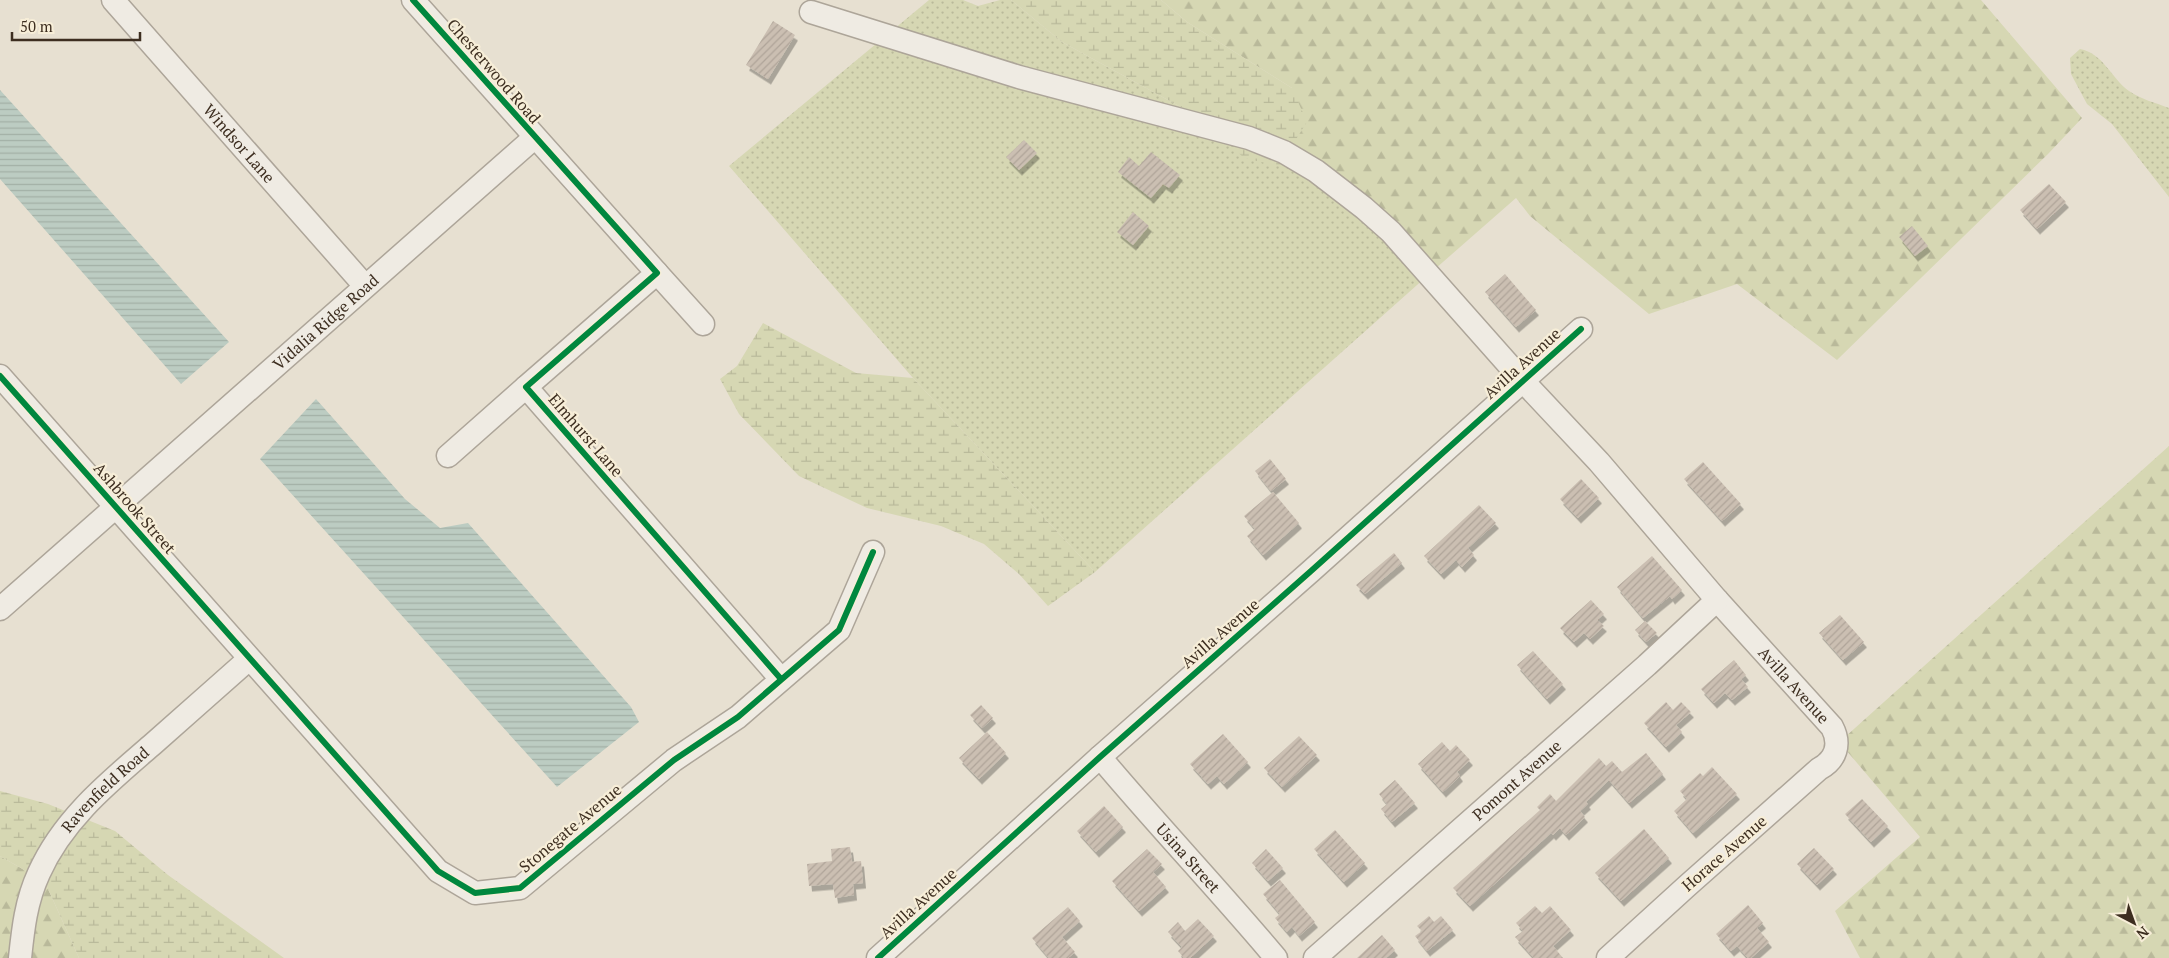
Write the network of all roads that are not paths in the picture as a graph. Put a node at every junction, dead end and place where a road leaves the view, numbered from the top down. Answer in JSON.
{"nodes":[{"id":1,"x":113,"y":0,"type":"edge"},
{"id":2,"x":413,"y":0,"type":"edge"},
{"id":3,"x":811,"y":12,"type":"dead end"},
{"id":4,"x":534,"y":138,"type":"junction"},
{"id":5,"x":657,"y":273,"type":"junction"},
{"id":6,"x":365,"y":286,"type":"junction"},
{"id":7,"x":703,"y":324,"type":"dead end"},
{"id":8,"x":1580,"y":329,"type":"dead end"},
{"id":9,"x":0,"y":376,"type":"edge"},
{"id":10,"x":1523,"y":381,"type":"junction"},
{"id":11,"x":526,"y":388,"type":"junction"},
{"id":12,"x":448,"y":456,"type":"dead end"},
{"id":13,"x":116,"y":506,"type":"junction"},
{"id":14,"x":873,"y":552,"type":"dead end"},
{"id":15,"x":1717,"y":600,"type":"junction"},
{"id":16,"x":0,"y":609,"type":"edge"},
{"id":17,"x":250,"y":659,"type":"junction"},
{"id":18,"x":781,"y":679,"type":"junction"},
{"id":19,"x":1837,"y":747,"type":"joint"},
{"id":20,"x":1100,"y":757,"type":"junction"},
{"id":21,"x":20,"y":958,"type":"edge"},
{"id":22,"x":878,"y":958,"type":"edge"},
{"id":23,"x":1276,"y":958,"type":"edge"},
{"id":24,"x":1315,"y":958,"type":"edge"},
{"id":25,"x":1608,"y":958,"type":"edge"}],
"edges":[{"from":1,"to":6,"type":"street","name":"Windsor Lane"},
{"from":2,"to":4,"type":"street","name":"Chesterwood Road"},
{"from":3,"to":10,"type":"street"},
{"from":4,"to":5,"type":"street"},
{"from":4,"to":6,"type":"street","name":"Vidalia Ridge Road"},
{"from":5,"to":7,"type":"street"},
{"from":5,"to":11,"type":"street","name":"Elmhurst Lane"},
{"from":6,"to":13,"type":"street","name":"Vidalia Ridge Road"},
{"from":8,"to":10,"type":"street","name":"Avilla Avenue"},
{"from":9,"to":13,"type":"street","name":"Ashbrook Street"},
{"from":10,"to":15,"type":"street","name":"Avilla Avenue"},
{"from":10,"to":20,"type":"street","name":"Avilla Avenue"},
{"from":11,"to":12,"type":"street"},
{"from":11,"to":18,"type":"street","name":"Elmhurst Lane"},
{"from":13,"to":16,"type":"street","name":"Vidalia Ridge Road"},
{"from":13,"to":17,"type":"street","name":"Ashbrook Street"},
{"from":14,"to":18,"type":"street","name":"Stonegate Avenue"},
{"from":15,"to":19,"type":"street","name":"Avilla Avenue"},
{"from":15,"to":24,"type":"street","name":"Pomont Avenue"},
{"from":17,"to":18,"type":"street","name":"Stonegate Avenue"},
{"from":17,"to":21,"type":"street","name":"Ravenfield Road"},
{"from":19,"to":25,"type":"street","name":"Horace Avenue"},
{"from":20,"to":22,"type":"street","name":"Avilla Avenue"},
{"from":20,"to":23,"type":"street","name":"Usina Street"}]}
